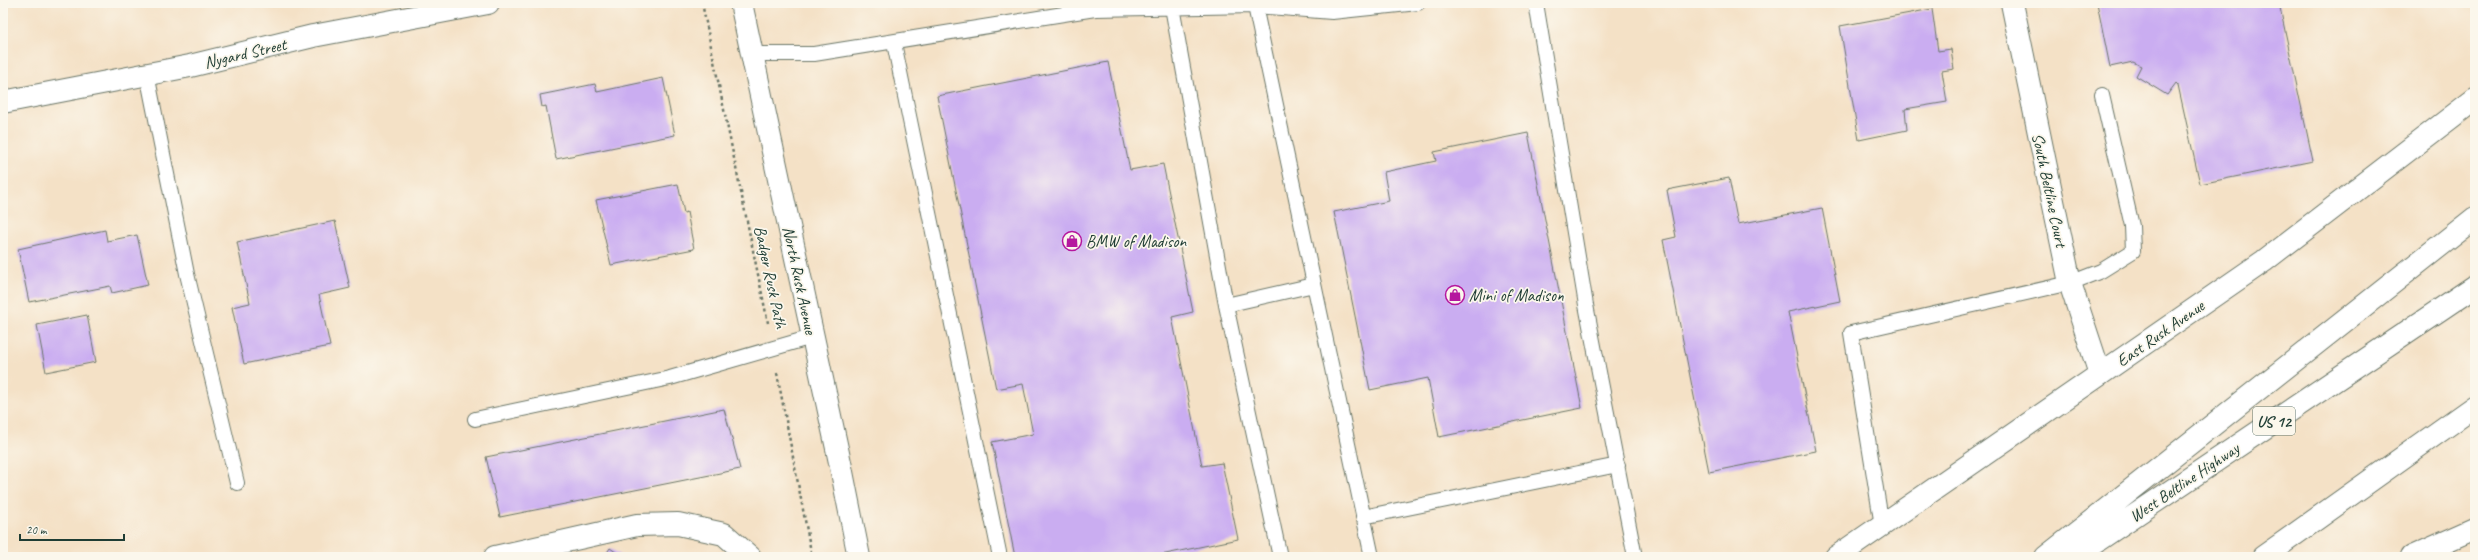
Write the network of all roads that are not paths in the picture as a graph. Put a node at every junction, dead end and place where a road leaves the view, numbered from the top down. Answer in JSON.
{"nodes":[{"id":1,"x":488,"y":3,"type":"edge"},
{"id":2,"x":741,"y":3,"type":"edge"},
{"id":3,"x":1418,"y":3,"type":"edge"},
{"id":4,"x":1536,"y":3,"type":"edge"},
{"id":5,"x":2012,"y":3,"type":"edge"},
{"id":6,"x":1255,"y":6,"type":"junction"},
{"id":7,"x":1172,"y":7,"type":"junction"},
{"id":8,"x":894,"y":42,"type":"junction"},
{"id":9,"x":751,"y":54,"type":"junction"},
{"id":10,"x":147,"y":74,"type":"junction"},
{"id":11,"x":2102,"y":95,"type":"dead end"},
{"id":12,"x":2475,"y":98,"type":"edge"},
{"id":13,"x":3,"y":102,"type":"edge"},
{"id":14,"x":2475,"y":218,"type":"edge"},
{"id":15,"x":2070,"y":283,"type":"junction"},
{"id":16,"x":1314,"y":285,"type":"junction"},
{"id":17,"x":2475,"y":286,"type":"edge"},
{"id":18,"x":1226,"y":305,"type":"junction"},
{"id":19,"x":812,"y":337,"type":"junction"},
{"id":20,"x":2100,"y":374,"type":"junction"},
{"id":21,"x":2475,"y":406,"type":"edge"},
{"id":22,"x":475,"y":420,"type":"dead end"},
{"id":23,"x":1618,"y":465,"type":"junction"},
{"id":24,"x":237,"y":483,"type":"dead end"},
{"id":25,"x":1364,"y":518,"type":"junction"},
{"id":26,"x":1882,"y":526,"type":"junction"},
{"id":27,"x":2475,"y":529,"type":"edge"},
{"id":28,"x":495,"y":557,"type":"edge"},
{"id":29,"x":750,"y":557,"type":"edge"},
{"id":30,"x":859,"y":557,"type":"edge"},
{"id":31,"x":1000,"y":557,"type":"edge"},
{"id":32,"x":1280,"y":557,"type":"edge"},
{"id":33,"x":1372,"y":557,"type":"edge"},
{"id":34,"x":1635,"y":557,"type":"edge"},
{"id":35,"x":1836,"y":557,"type":"edge"},
{"id":36,"x":2046,"y":557,"type":"edge"},
{"id":37,"x":2073,"y":557,"type":"edge"},
{"id":38,"x":2263,"y":557,"type":"edge"},
{"id":39,"x":2412,"y":557,"type":"edge"}],
"edges":[{"from":1,"to":10,"type":"main road","name":"Nygard Street"},
{"from":2,"to":9,"type":"main road","name":"North Rusk Avenue"},
{"from":3,"to":6,"type":"lane"},
{"from":4,"to":23,"type":"lane"},
{"from":5,"to":15,"type":"main road","name":"South Beltline Court"},
{"from":6,"to":7,"type":"lane"},
{"from":6,"to":16,"type":"lane"},
{"from":7,"to":8,"type":"lane"},
{"from":7,"to":18,"type":"lane"},
{"from":8,"to":9,"type":"lane"},
{"from":8,"to":31,"type":"lane"},
{"from":9,"to":19,"type":"main road","name":"North Rusk Avenue"},
{"from":10,"to":13,"type":"main road","name":"Nygard Street"},
{"from":10,"to":24,"type":"lane"},
{"from":11,"to":15,"type":"lane"},
{"from":12,"to":20,"type":"main road","name":"East Rusk Avenue"},
{"from":14,"to":36,"type":"main road"},
{"from":15,"to":20,"type":"main road","name":"South Beltline Court"},
{"from":15,"to":26,"type":"lane"},
{"from":16,"to":18,"type":"lane"},
{"from":16,"to":25,"type":"lane"},
{"from":17,"to":37,"type":"main road","name":"West Beltline Highway","number":"US 12"},
{"from":18,"to":32,"type":"lane"},
{"from":19,"to":22,"type":"lane"},
{"from":19,"to":30,"type":"main road","name":"North Rusk Avenue"},
{"from":20,"to":26,"type":"main road","name":"East Rusk Avenue"},
{"from":21,"to":38,"type":"main road"},
{"from":23,"to":25,"type":"lane"},
{"from":23,"to":34,"type":"lane"},
{"from":25,"to":33,"type":"lane"},
{"from":26,"to":35,"type":"main road","name":"East Rusk Avenue"},
{"from":27,"to":39,"type":"main road"},
{"from":28,"to":29,"type":"main road"}]}
